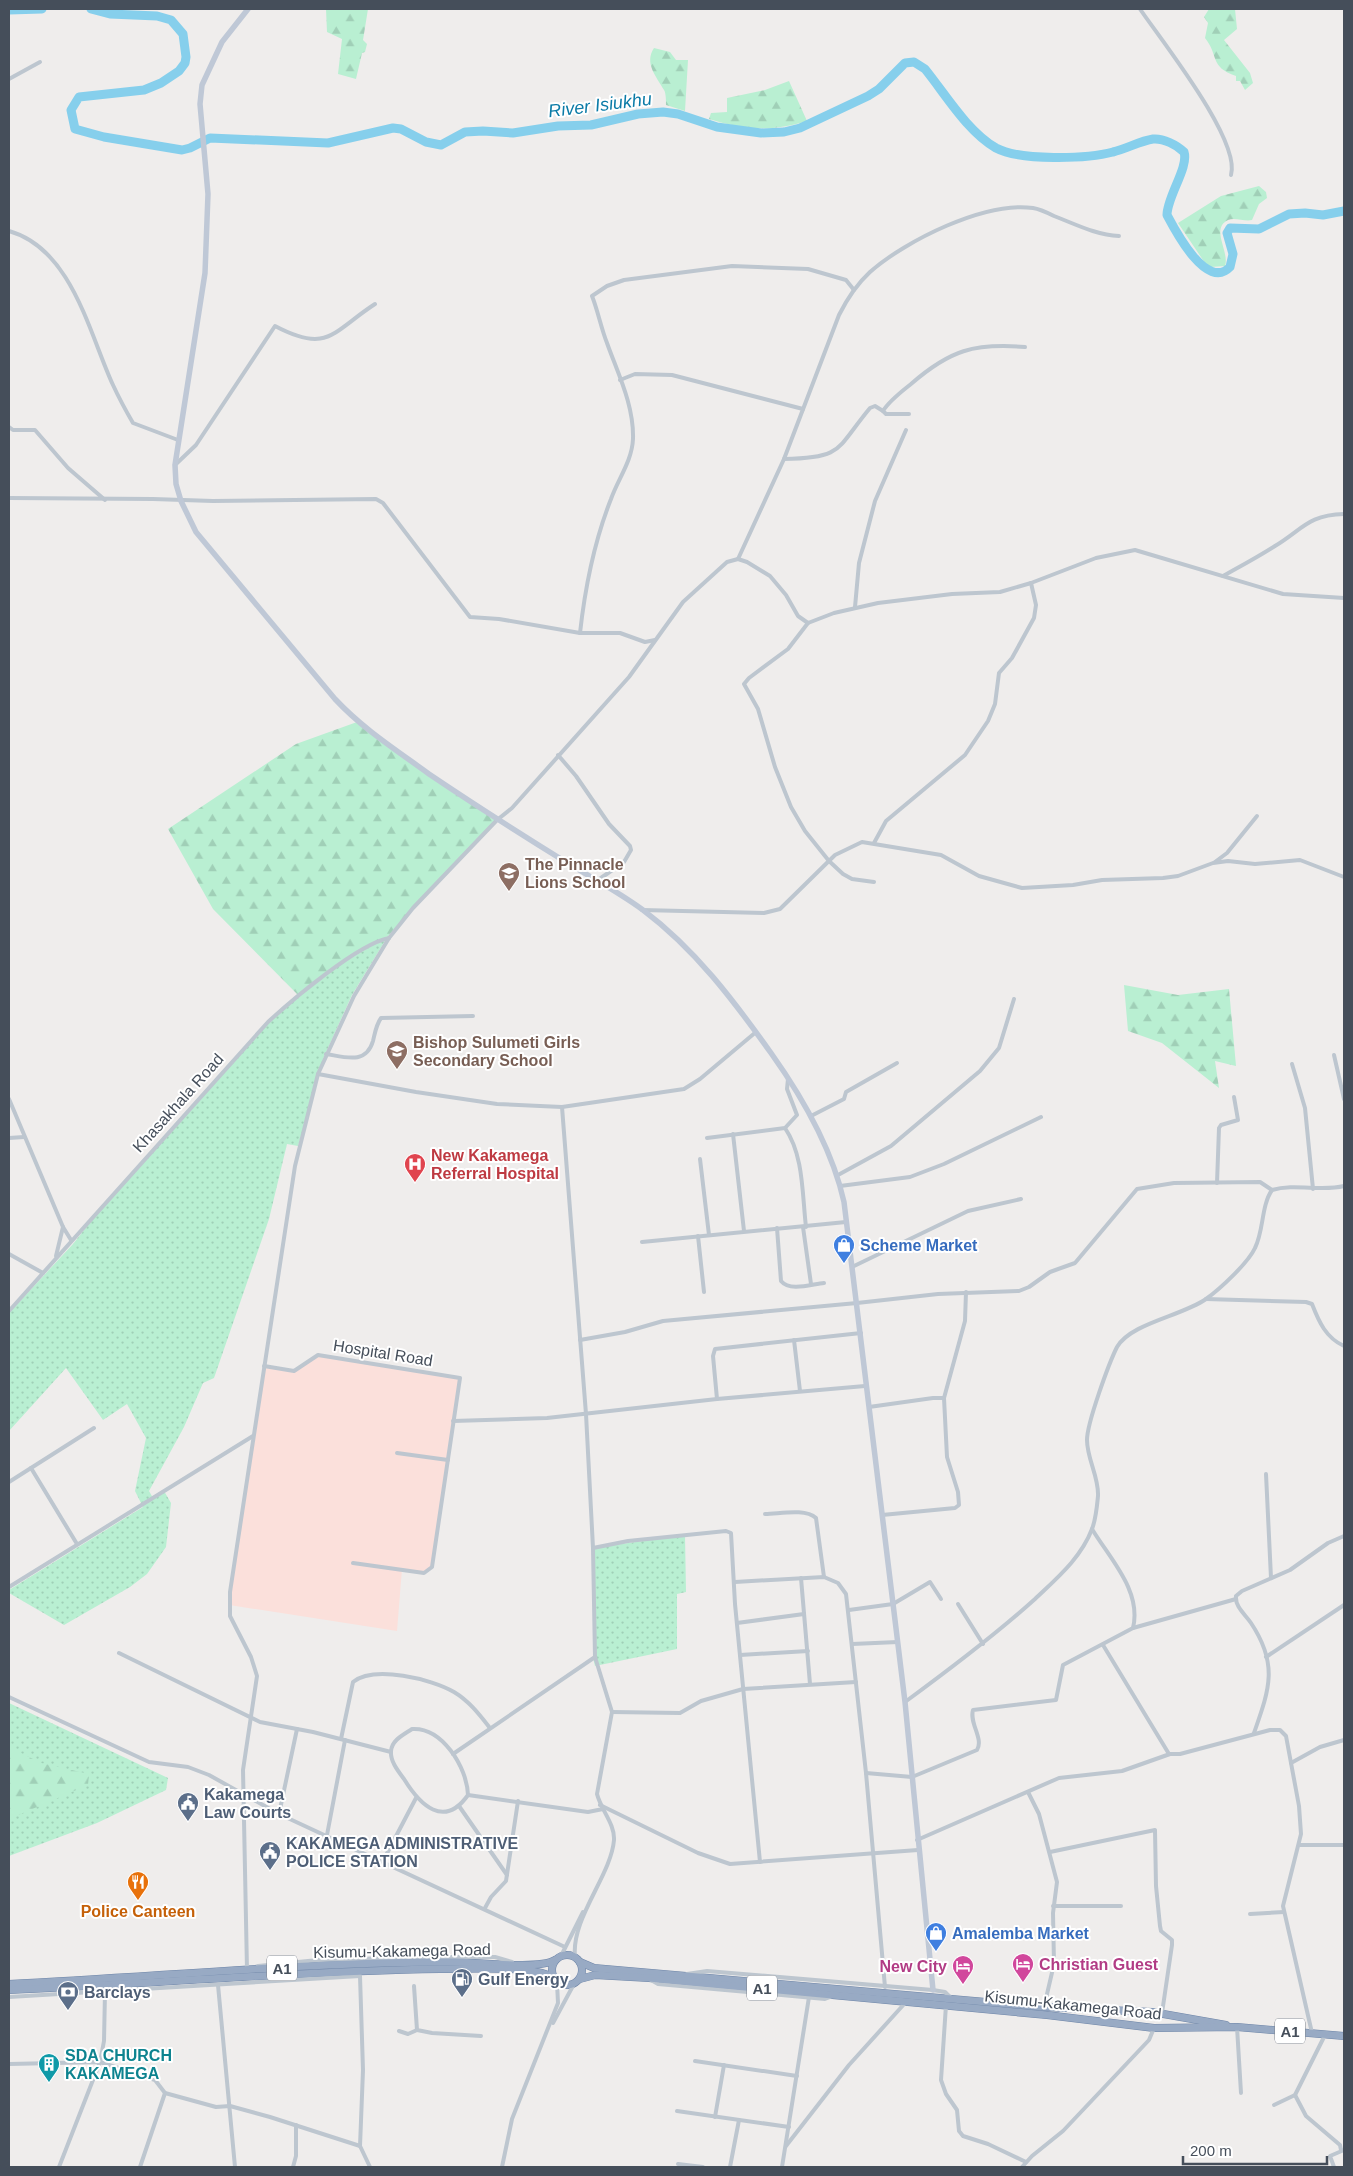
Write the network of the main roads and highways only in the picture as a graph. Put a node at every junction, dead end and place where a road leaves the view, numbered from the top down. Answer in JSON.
{"nodes":[{"id":1,"x":248,"y":9,"type":"edge"},
{"id":2,"x":558,"y":1958,"type":"junction"},
{"id":3,"x":577,"y":1959,"type":"junction"},
{"id":4,"x":555,"y":1980,"type":"junction"},
{"id":5,"x":577,"y":1981,"type":"junction"},
{"id":6,"x":9,"y":1984,"type":"edge"},
{"id":7,"x":9,"y":1990,"type":"edge"},
{"id":8,"x":933,"y":1990,"type":"road end"},
{"id":9,"x":1141,"y":2011,"type":"junction"},
{"id":10,"x":1139,"y":2027,"type":"junction"},
{"id":11,"x":1237,"y":2027,"type":"junction"},
{"id":12,"x":1344,"y":2036,"type":"edge"}],
"edges":[{"from":1,"to":8,"type":"main road"},
{"from":2,"to":3,"type":"highway"},
{"from":2,"to":4,"type":"highway"},
{"from":2,"to":6,"type":"highway","name":"Kisumu-Kakamega Road","number":"A1"},
{"from":3,"to":5,"type":"highway"},
{"from":3,"to":9,"type":"highway","name":"Kisumu-Kakamega Road","number":"A1"},
{"from":4,"to":5,"type":"highway"},
{"from":4,"to":7,"type":"highway","name":"Kisumu-Kakamega Road","number":"A1"},
{"from":5,"to":10,"type":"highway","name":"Kisumu-Kakamega Road","number":"A1"},
{"from":9,"to":10,"type":"highway"},
{"from":9,"to":11,"type":"highway","name":"Kisumu-Kakamega Road","number":"A1"},
{"from":10,"to":11,"type":"highway","name":"Kisumu-Kakamega Road","number":"A1"},
{"from":11,"to":12,"type":"highway","name":"Kisumu-Kakamega Road","number":"A1"}]}
